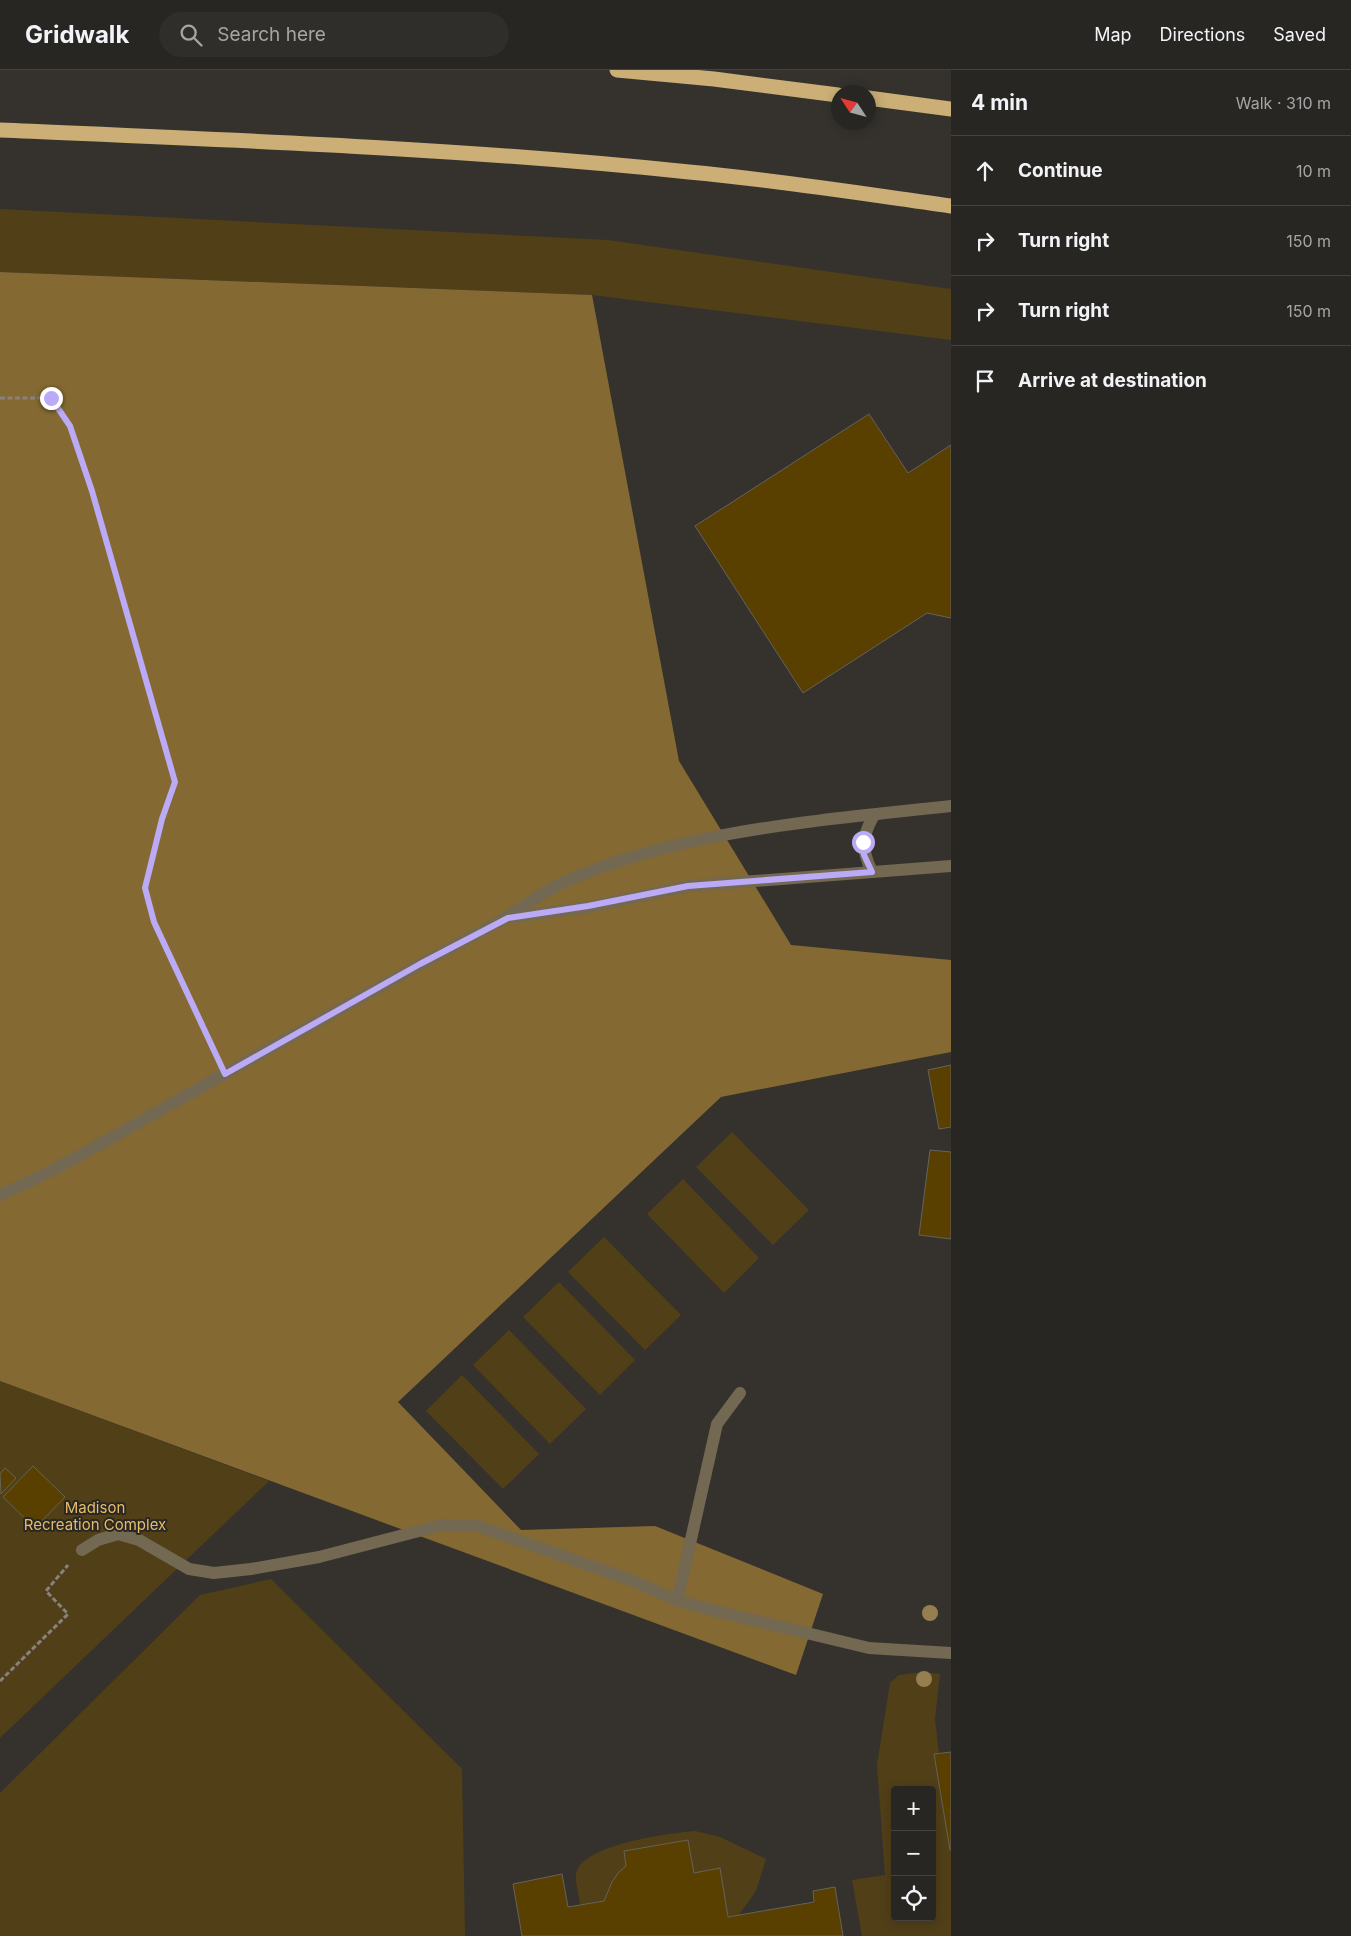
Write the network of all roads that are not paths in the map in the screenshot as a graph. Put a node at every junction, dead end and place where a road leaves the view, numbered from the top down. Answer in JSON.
{"nodes":[{"id":1,"x":618,"y":70,"type":"edge"},
{"id":2,"x":831,"y":94,"type":"edge"},
{"id":3,"x":876,"y":99,"type":"edge"},
{"id":4,"x":951,"y":109,"type":"edge"},
{"id":5,"x":0,"y":130,"type":"edge"},
{"id":6,"x":951,"y":206,"type":"edge"},
{"id":7,"x":951,"y":806,"type":"edge"},
{"id":8,"x":874,"y":815,"type":"junction"},
{"id":9,"x":951,"y":866,"type":"edge"},
{"id":10,"x":872,"y":872,"type":"junction"},
{"id":11,"x":508,"y":918,"type":"junction"},
{"id":12,"x":0,"y":1195,"type":"edge"},
{"id":13,"x":740,"y":1393,"type":"dead end"},
{"id":14,"x":82,"y":1550,"type":"road end"},
{"id":15,"x":676,"y":1600,"type":"junction"},
{"id":16,"x":951,"y":1653,"type":"edge"}],
"edges":[{"from":1,"to":2,"type":"highway"},
{"from":3,"to":4,"type":"highway"},
{"from":5,"to":6,"type":"highway"},
{"from":7,"to":8,"type":"street"},
{"from":8,"to":10,"type":"street"},
{"from":8,"to":11,"type":"street"},
{"from":9,"to":10,"type":"street"},
{"from":10,"to":11,"type":"street"},
{"from":11,"to":12,"type":"street"},
{"from":13,"to":15,"type":"street"},
{"from":14,"to":15,"type":"street"},
{"from":15,"to":16,"type":"street"}]}
